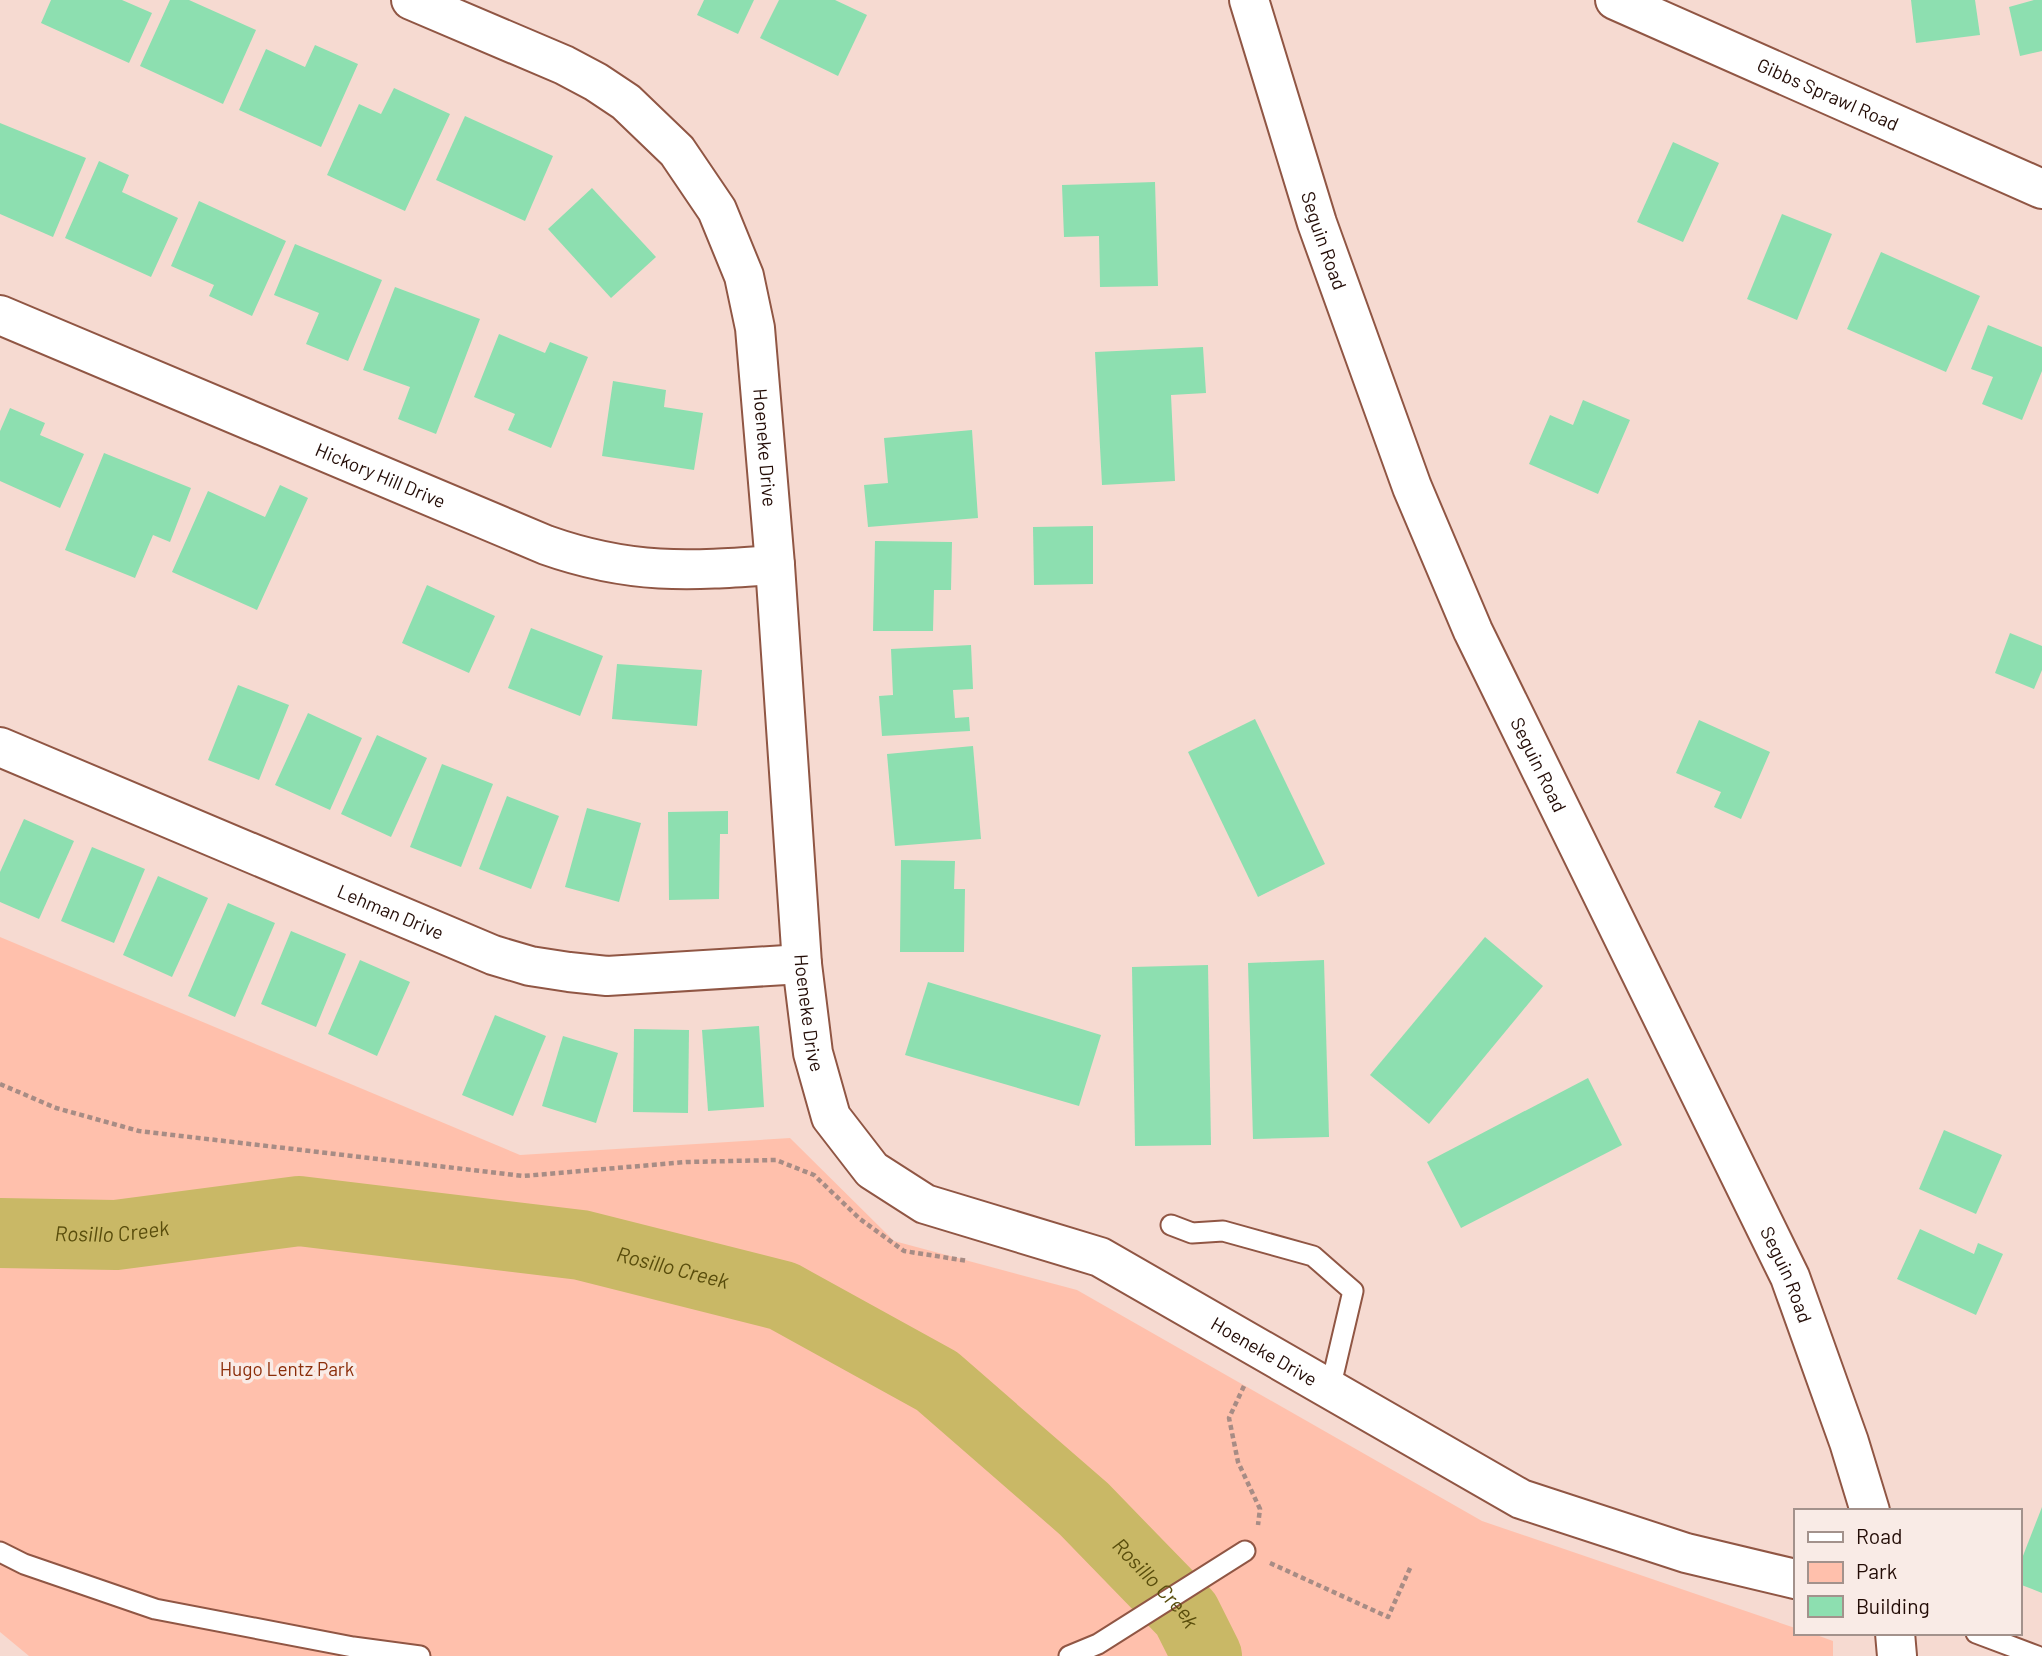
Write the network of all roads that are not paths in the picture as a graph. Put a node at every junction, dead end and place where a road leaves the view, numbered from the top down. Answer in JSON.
{"nodes":[{"id":1,"x":411,"y":0,"type":"edge"},
{"id":2,"x":1250,"y":0,"type":"edge"},
{"id":3,"x":1618,"y":1,"type":"edge"},
{"id":4,"x":2042,"y":189,"type":"edge"},
{"id":5,"x":0,"y":315,"type":"edge"},
{"id":6,"x":775,"y":565,"type":"junction"},
{"id":7,"x":0,"y":747,"type":"edge"},
{"id":8,"x":803,"y":964,"type":"junction"},
{"id":9,"x":1171,"y":1224,"type":"dead end"},
{"id":10,"x":1330,"y":1389,"type":"junction"},
{"id":11,"x":1869,"y":1509,"type":"edge"},
{"id":12,"x":1244,"y":1551,"type":"road end"},
{"id":13,"x":0,"y":1552,"type":"edge"},
{"id":14,"x":1794,"y":1579,"type":"edge"},
{"id":15,"x":1895,"y":1635,"type":"edge"},
{"id":16,"x":1981,"y":1635,"type":"edge"},
{"id":17,"x":420,"y":1656,"type":"edge"},
{"id":18,"x":1069,"y":1656,"type":"edge"},
{"id":19,"x":1897,"y":1656,"type":"edge"},
{"id":20,"x":2037,"y":1656,"type":"edge"}],
"edges":[{"from":1,"to":6,"type":"street","name":"Hoeneke Drive"},
{"from":2,"to":11,"type":"street","name":"Seguin Road"},
{"from":3,"to":4,"type":"street","name":"Gibbs Sprawl Road"},
{"from":5,"to":6,"type":"street","name":"Hickory Hill Drive"},
{"from":6,"to":8,"type":"street","name":"Hoeneke Drive"},
{"from":7,"to":8,"type":"street","name":"Lehman Drive"},
{"from":8,"to":10,"type":"street","name":"Hoeneke Drive"},
{"from":9,"to":10,"type":"lane"},
{"from":10,"to":14,"type":"street","name":"Hoeneke Drive"},
{"from":12,"to":18,"type":"lane"},
{"from":13,"to":17,"type":"lane"},
{"from":15,"to":19,"type":"street"},
{"from":16,"to":20,"type":"lane"}]}
